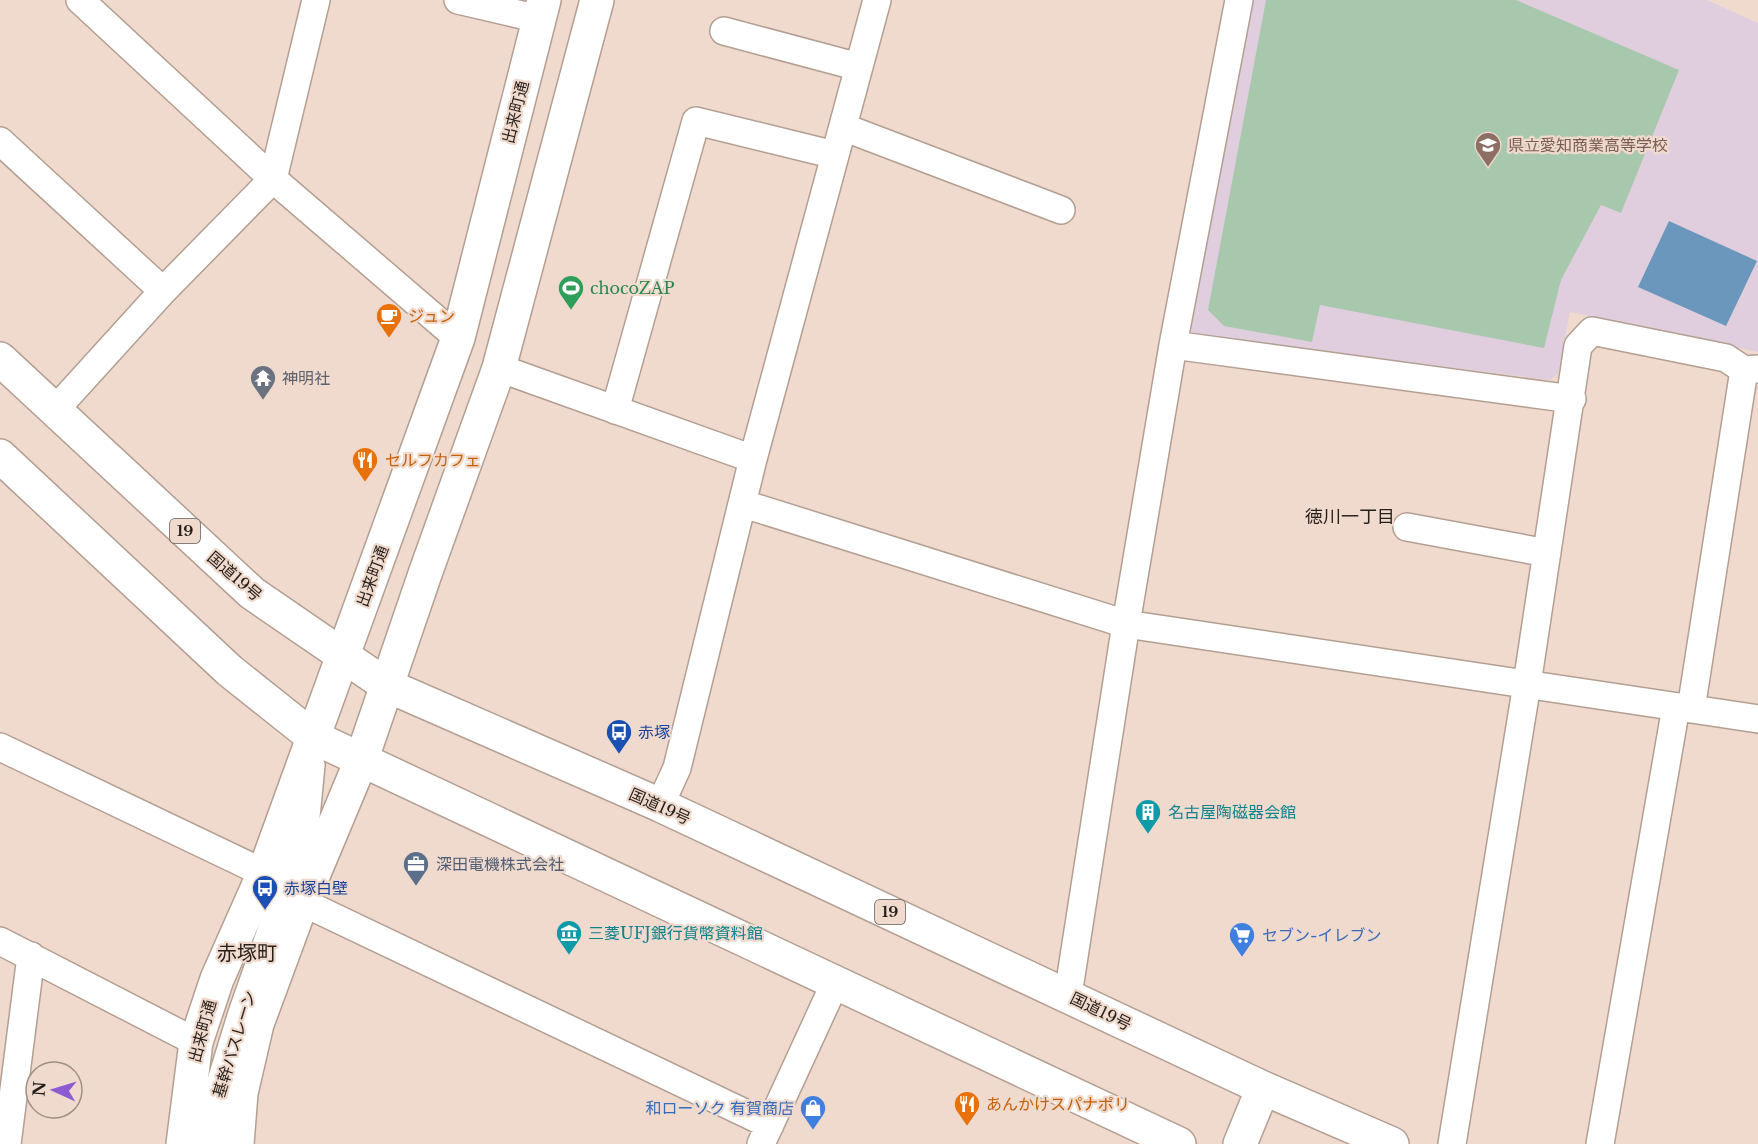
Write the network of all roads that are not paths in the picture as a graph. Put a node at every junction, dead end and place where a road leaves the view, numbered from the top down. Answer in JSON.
{"nodes":[{"id":1,"x":80,"y":0,"type":"edge"},
{"id":2,"x":316,"y":0,"type":"edge"},
{"id":3,"x":458,"y":0,"type":"edge"},
{"id":4,"x":597,"y":0,"type":"edge"},
{"id":5,"x":877,"y":0,"type":"edge"},
{"id":6,"x":1239,"y":0,"type":"edge"},
{"id":7,"x":541,"y":9,"type":"edge"},
{"id":8,"x":724,"y":32,"type":"dead end"},
{"id":9,"x":859,"y":67,"type":"junction"},
{"id":10,"x":843,"y":127,"type":"junction"},
{"id":11,"x":0,"y":141,"type":"edge"},
{"id":12,"x":835,"y":155,"type":"junction"},
{"id":13,"x":273,"y":179,"type":"junction"},
{"id":14,"x":1061,"y":210,"type":"dead end"},
{"id":15,"x":163,"y":291,"type":"junction"},
{"id":16,"x":458,"y":338,"type":"junction"},
{"id":17,"x":1173,"y":345,"type":"junction"},
{"id":18,"x":0,"y":358,"type":"edge"},
{"id":19,"x":499,"y":368,"type":"junction"},
{"id":20,"x":1751,"y":369,"type":"edge"},
{"id":21,"x":1572,"y":399,"type":"junction"},
{"id":22,"x":615,"y":410,"type":"junction"},
{"id":23,"x":54,"y":411,"type":"junction"},
{"id":24,"x":753,"y":459,"type":"junction"},
{"id":25,"x":2,"y":461,"type":"edge"},
{"id":26,"x":744,"y":504,"type":"junction"},
{"id":27,"x":1407,"y":527,"type":"dead end"},
{"id":28,"x":1547,"y":553,"type":"junction"},
{"id":29,"x":1126,"y":624,"type":"junction"},
{"id":30,"x":343,"y":657,"type":"junction"},
{"id":31,"x":1527,"y":684,"type":"junction"},
{"id":32,"x":386,"y":685,"type":"junction"},
{"id":33,"x":1683,"y":708,"type":"junction"},
{"id":34,"x":1758,"y":719,"type":"edge"},
{"id":35,"x":313,"y":737,"type":"junction"},
{"id":36,"x":0,"y":747,"type":"edge"},
{"id":37,"x":361,"y":761,"type":"junction"},
{"id":38,"x":660,"y":805,"type":"junction"},
{"id":39,"x":264,"y":873,"type":"junction"},
{"id":40,"x":302,"y":902,"type":"junction"},
{"id":41,"x":0,"y":942,"type":"edge"},
{"id":42,"x":31,"y":956,"type":"junction"},
{"id":43,"x":835,"y":983,"type":"junction"},
{"id":44,"x":1068,"y":995,"type":"junction"},
{"id":45,"x":196,"y":1042,"type":"junction"},
{"id":46,"x":1263,"y":1088,"type":"junction"},
{"id":47,"x":764,"y":1139,"type":"edge"},
{"id":48,"x":7,"y":1144,"type":"edge"},
{"id":49,"x":183,"y":1144,"type":"edge"},
{"id":50,"x":209,"y":1144,"type":"edge"},
{"id":51,"x":237,"y":1144,"type":"edge"},
{"id":52,"x":1179,"y":1144,"type":"edge"},
{"id":53,"x":1240,"y":1144,"type":"edge"},
{"id":54,"x":1392,"y":1144,"type":"edge"},
{"id":55,"x":1452,"y":1144,"type":"edge"},
{"id":56,"x":1599,"y":1144,"type":"edge"}],
"edges":[{"from":1,"to":13,"type":"street"},
{"from":2,"to":13,"type":"street"},
{"from":3,"to":7,"type":"street"},
{"from":4,"to":19,"type":"main road"},
{"from":5,"to":9,"type":"street"},
{"from":6,"to":17,"type":"street"},
{"from":7,"to":16,"type":"main road","name":"出来町通"},
{"from":8,"to":9,"type":"street"},
{"from":9,"to":10,"type":"street"},
{"from":10,"to":12,"type":"street"},
{"from":10,"to":14,"type":"street"},
{"from":11,"to":15,"type":"street"},
{"from":12,"to":22,"type":"street"},
{"from":12,"to":24,"type":"street"},
{"from":13,"to":15,"type":"street"},
{"from":13,"to":16,"type":"street"},
{"from":15,"to":23,"type":"street"},
{"from":16,"to":30,"type":"main road","name":"出来町通"},
{"from":17,"to":21,"type":"street"},
{"from":17,"to":29,"type":"street"},
{"from":18,"to":23,"type":"main road","name":"国道19号","number":"19"},
{"from":19,"to":22,"type":"street"},
{"from":19,"to":32,"type":"main road"},
{"from":20,"to":21,"type":"street"},
{"from":20,"to":33,"type":"street"},
{"from":21,"to":28,"type":"street"},
{"from":22,"to":24,"type":"street"},
{"from":23,"to":30,"type":"main road","name":"国道19号","number":"19"},
{"from":24,"to":26,"type":"street"},
{"from":25,"to":35,"type":"main road"},
{"from":26,"to":29,"type":"street"},
{"from":26,"to":38,"type":"street"},
{"from":27,"to":28,"type":"street"},
{"from":28,"to":31,"type":"street"},
{"from":29,"to":31,"type":"street"},
{"from":29,"to":44,"type":"street"},
{"from":30,"to":32,"type":"main road","name":"国道19号","number":"19"},
{"from":30,"to":35,"type":"main road","name":"出来町通"},
{"from":31,"to":33,"type":"street"},
{"from":31,"to":55,"type":"street"},
{"from":32,"to":37,"type":"main road"},
{"from":32,"to":38,"type":"main road","name":"国道19号","number":"19"},
{"from":33,"to":34,"type":"street"},
{"from":33,"to":56,"type":"street"},
{"from":35,"to":37,"type":"main road"},
{"from":35,"to":39,"type":"main road","name":"出来町通"},
{"from":35,"to":50,"type":"street","name":"基幹バスレーン"},
{"from":36,"to":39,"type":"street"},
{"from":37,"to":40,"type":"main road"},
{"from":37,"to":43,"type":"main road"},
{"from":38,"to":44,"type":"main road","name":"国道19号","number":"19"},
{"from":39,"to":45,"type":"main road","name":"出来町通"},
{"from":40,"to":47,"type":"street"},
{"from":40,"to":51,"type":"main road"},
{"from":41,"to":42,"type":"street"},
{"from":42,"to":45,"type":"street"},
{"from":42,"to":48,"type":"street"},
{"from":43,"to":47,"type":"street"},
{"from":43,"to":52,"type":"main road"},
{"from":44,"to":46,"type":"main road","name":"国道19号","number":"19"},
{"from":45,"to":49,"type":"main road","name":"出来町通"},
{"from":46,"to":53,"type":"main road"},
{"from":46,"to":54,"type":"main road","name":"国道19号","number":"19"}]}
